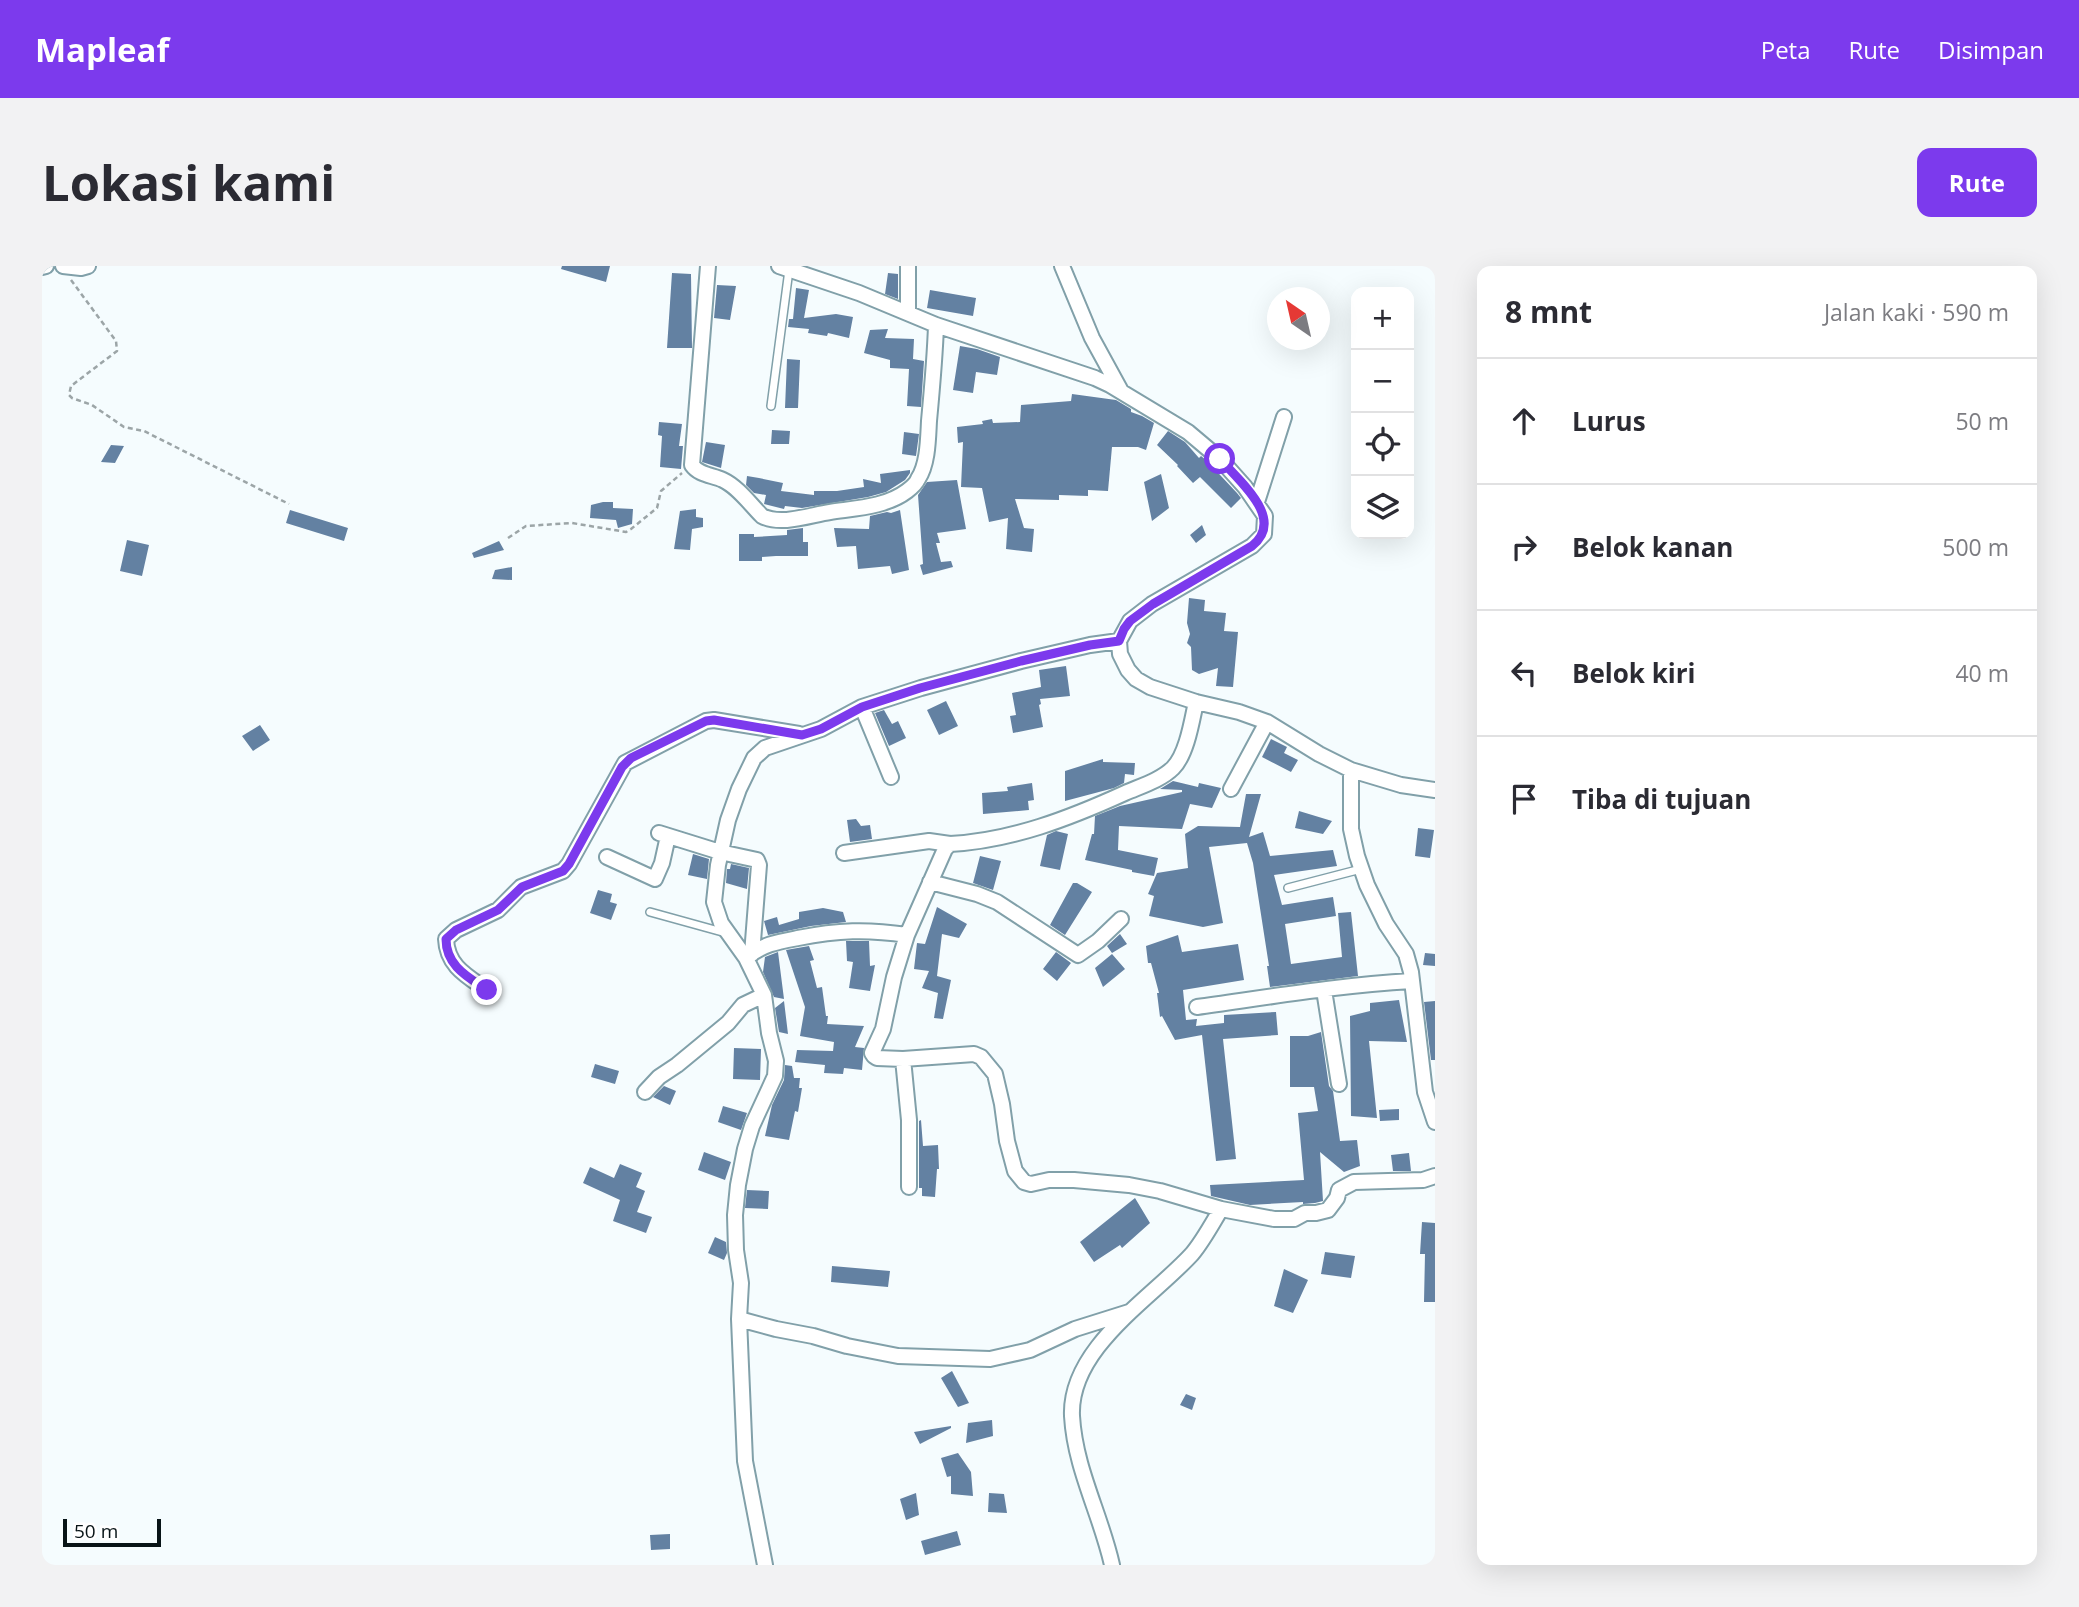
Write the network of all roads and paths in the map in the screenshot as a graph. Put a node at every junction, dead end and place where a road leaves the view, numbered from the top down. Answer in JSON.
{"nodes":[{"id":1,"x":88,"y":266,"type":"edge"},
{"id":2,"x":708,"y":266,"type":"edge"},
{"id":3,"x":908,"y":266,"type":"edge"},
{"id":4,"x":1062,"y":266,"type":"edge"},
{"id":5,"x":784,"y":267,"type":"edge"},
{"id":6,"x":66,"y":271,"type":"edge"},
{"id":7,"x":908,"y":312,"type":"junction"},
{"id":8,"x":936,"y":325,"type":"junction"},
{"id":9,"x":1122,"y":392,"type":"junction"},
{"id":10,"x":771,"y":406,"type":"dead end"},
{"id":11,"x":1284,"y":417,"type":"dead end"},
{"id":12,"x":692,"y":465,"type":"junction"},
{"id":13,"x":1257,"y":502,"type":"junction"},
{"id":14,"x":289,"y":505,"type":"dead end"},
{"id":15,"x":508,"y":538,"type":"dead end"},
{"id":16,"x":1119,"y":641,"type":"junction"},
{"id":17,"x":1196,"y":702,"type":"junction"},
{"id":18,"x":862,"y":707,"type":"junction"},
{"id":19,"x":1267,"y":722,"type":"junction"},
{"id":20,"x":802,"y":735,"type":"junction"},
{"id":21,"x":1351,"y":770,"type":"junction"},
{"id":22,"x":891,"y":777,"type":"dead end"},
{"id":23,"x":1231,"y":789,"type":"dead end"},
{"id":24,"x":1435,"y":790,"type":"edge"},
{"id":25,"x":950,"y":844,"type":"junction"},
{"id":26,"x":720,"y":852,"type":"junction"},
{"id":27,"x":844,"y":853,"type":"dead end"},
{"id":28,"x":607,"y":857,"type":"dead end"},
{"id":29,"x":1361,"y":869,"type":"junction"},
{"id":30,"x":930,"y":882,"type":"junction"},
{"id":31,"x":1288,"y":888,"type":"dead end"},
{"id":32,"x":650,"y":912,"type":"dead end"},
{"id":33,"x":1121,"y":919,"type":"dead end"},
{"id":34,"x":727,"y":933,"type":"junction"},
{"id":35,"x":907,"y":935,"type":"junction"},
{"id":36,"x":749,"y":956,"type":"junction"},
{"id":37,"x":1412,"y":981,"type":"junction"},
{"id":38,"x":487,"y":990,"type":"dead end"},
{"id":39,"x":1324,"y":990,"type":"junction"},
{"id":40,"x":765,"y":995,"type":"junction"},
{"id":41,"x":1197,"y":1007,"type":"dead end"},
{"id":42,"x":903,"y":1059,"type":"junction"},
{"id":43,"x":1339,"y":1084,"type":"dead end"},
{"id":44,"x":645,"y":1092,"type":"dead end"},
{"id":45,"x":1435,"y":1122,"type":"edge"},
{"id":46,"x":1435,"y":1176,"type":"edge"},
{"id":47,"x":909,"y":1187,"type":"dead end"},
{"id":48,"x":1222,"y":1209,"type":"junction"},
{"id":49,"x":1129,"y":1312,"type":"junction"},
{"id":50,"x":739,"y":1319,"type":"junction"},
{"id":51,"x":765,"y":1565,"type":"edge"},
{"id":52,"x":1112,"y":1565,"type":"edge"}],
"edges":[{"from":1,"to":6,"type":"street"},
{"from":2,"to":12,"type":"street"},
{"from":3,"to":7,"type":"street"},
{"from":4,"to":9,"type":"street"},
{"from":5,"to":7,"type":"street"},
{"from":5,"to":10,"type":"lane"},
{"from":6,"to":14,"type":"path"},
{"from":7,"to":8,"type":"street"},
{"from":8,"to":9,"type":"street"},
{"from":8,"to":12,"type":"street"},
{"from":9,"to":13,"type":"street"},
{"from":11,"to":13,"type":"street"},
{"from":12,"to":15,"type":"path"},
{"from":13,"to":16,"type":"street"},
{"from":16,"to":17,"type":"street"},
{"from":16,"to":18,"type":"street"},
{"from":17,"to":19,"type":"street"},
{"from":17,"to":25,"type":"street"},
{"from":18,"to":20,"type":"street"},
{"from":18,"to":22,"type":"street"},
{"from":19,"to":21,"type":"street"},
{"from":19,"to":23,"type":"street"},
{"from":20,"to":26,"type":"street"},
{"from":20,"to":38,"type":"street"},
{"from":21,"to":24,"type":"street"},
{"from":21,"to":29,"type":"street"},
{"from":25,"to":27,"type":"street"},
{"from":25,"to":30,"type":"street"},
{"from":26,"to":28,"type":"street"},
{"from":26,"to":34,"type":"street"},
{"from":26,"to":36,"type":"street"},
{"from":29,"to":31,"type":"lane"},
{"from":29,"to":37,"type":"street"},
{"from":30,"to":33,"type":"street"},
{"from":30,"to":35,"type":"street"},
{"from":32,"to":34,"type":"lane"},
{"from":34,"to":36,"type":"street"},
{"from":35,"to":36,"type":"street"},
{"from":35,"to":42,"type":"street"},
{"from":36,"to":40,"type":"street"},
{"from":37,"to":39,"type":"street"},
{"from":37,"to":45,"type":"street"},
{"from":39,"to":41,"type":"street"},
{"from":39,"to":43,"type":"street"},
{"from":40,"to":44,"type":"street"},
{"from":40,"to":50,"type":"street"},
{"from":42,"to":47,"type":"street"},
{"from":42,"to":48,"type":"street"},
{"from":46,"to":48,"type":"street"},
{"from":48,"to":49,"type":"street"},
{"from":49,"to":50,"type":"street"},
{"from":49,"to":52,"type":"street"},
{"from":50,"to":51,"type":"street"}]}
